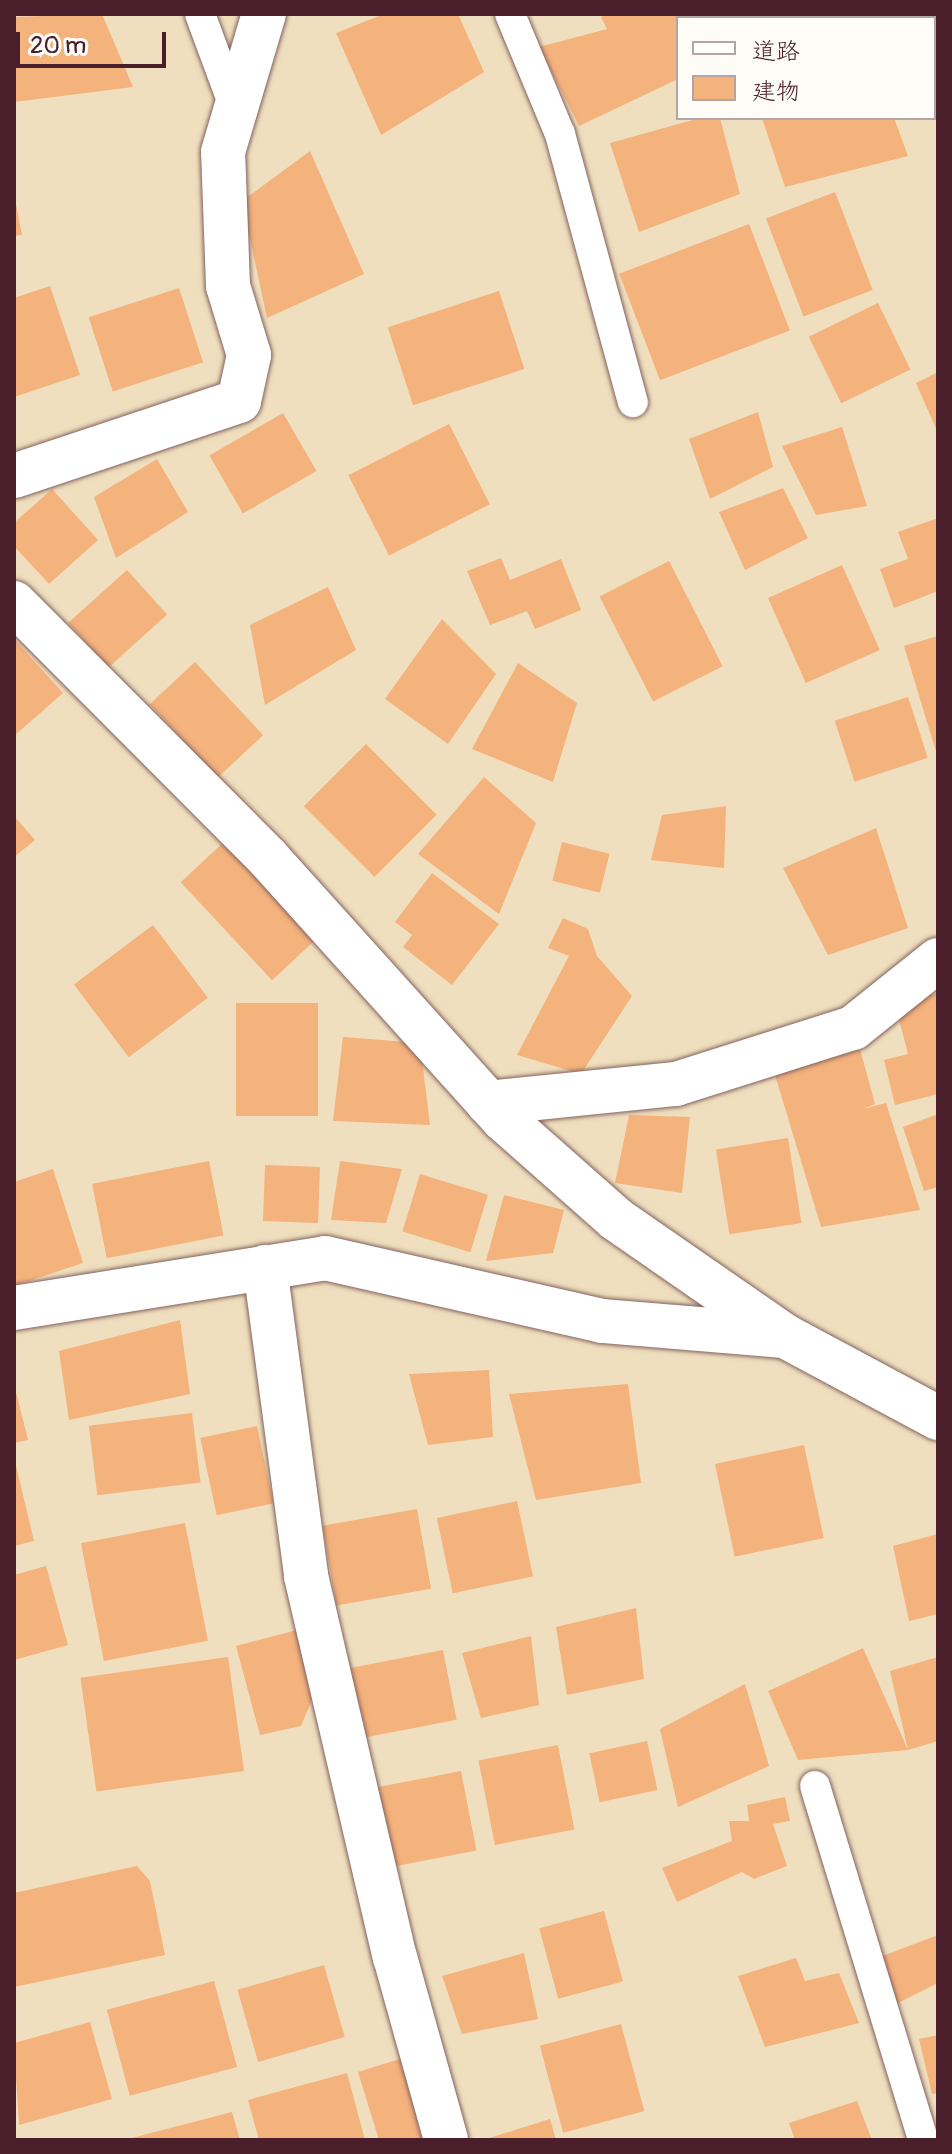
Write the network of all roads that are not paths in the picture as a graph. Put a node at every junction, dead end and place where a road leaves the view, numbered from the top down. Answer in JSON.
{"nodes":[{"id":1,"x":200,"y":14,"type":"edge"},
{"id":2,"x":264,"y":14,"type":"edge"},
{"id":3,"x":510,"y":14,"type":"edge"},
{"id":4,"x":234,"y":106,"type":"junction"},
{"id":5,"x":633,"y":402,"type":"dead end"},
{"id":6,"x":14,"y":476,"type":"edge"},
{"id":7,"x":14,"y":603,"type":"edge"},
{"id":8,"x":938,"y":960,"type":"edge"},
{"id":9,"x":488,"y":1103,"type":"junction"},
{"id":10,"x":265,"y":1267,"type":"junction"},
{"id":11,"x":14,"y":1308,"type":"edge"},
{"id":12,"x":785,"y":1336,"type":"junction"},
{"id":13,"x":938,"y":1418,"type":"edge"},
{"id":14,"x":815,"y":1786,"type":"dead end"},
{"id":15,"x":446,"y":2140,"type":"edge"},
{"id":16,"x":923,"y":2140,"type":"edge"}],
"edges":[{"from":1,"to":4,"type":"lane"},
{"from":2,"to":4,"type":"street"},
{"from":3,"to":5,"type":"lane"},
{"from":4,"to":6,"type":"street"},
{"from":7,"to":9,"type":"street"},
{"from":8,"to":9,"type":"street"},
{"from":9,"to":12,"type":"street"},
{"from":10,"to":11,"type":"street"},
{"from":10,"to":12,"type":"street"},
{"from":10,"to":15,"type":"street"},
{"from":12,"to":13,"type":"street"},
{"from":14,"to":16,"type":"lane"}]}
